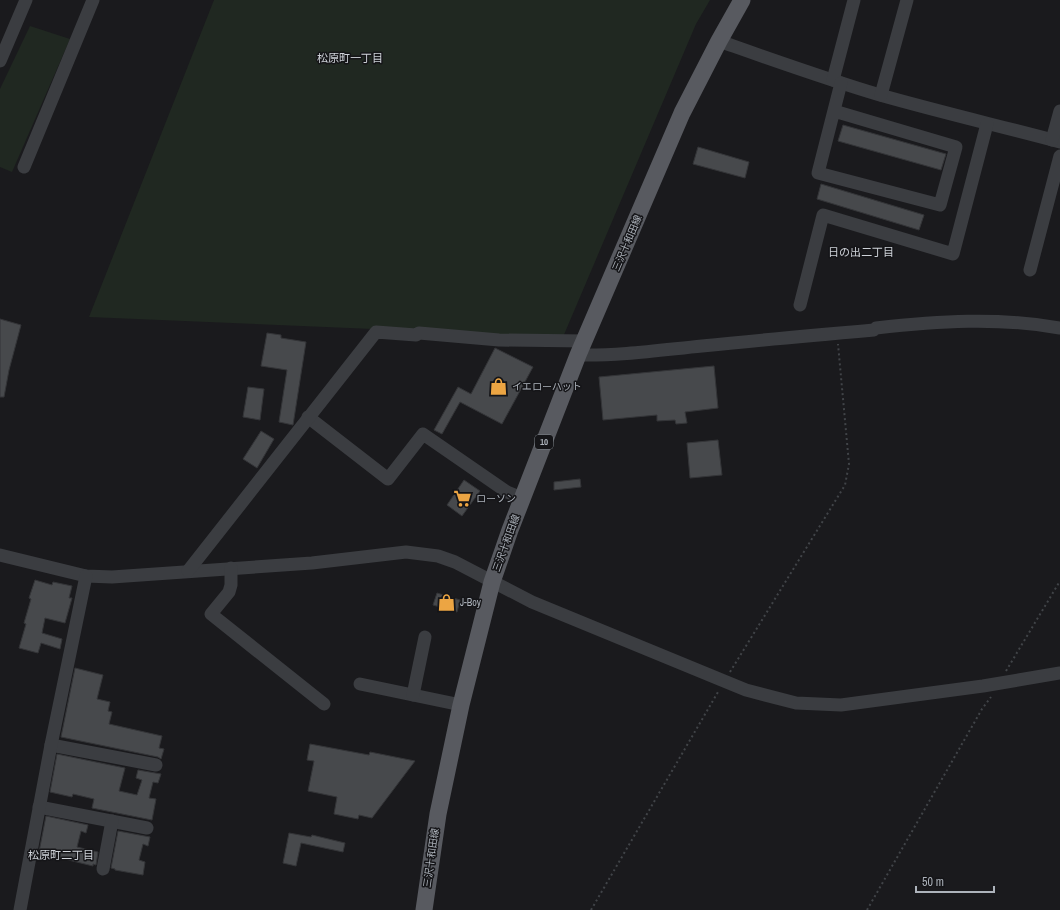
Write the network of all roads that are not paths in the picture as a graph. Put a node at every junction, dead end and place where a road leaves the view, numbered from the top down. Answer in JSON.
{"nodes":[{"id":1,"x":93,"y":0,"type":"edge"},
{"id":2,"x":742,"y":0,"type":"edge"},
{"id":3,"x":854,"y":0,"type":"edge"},
{"id":4,"x":907,"y":0,"type":"edge"},
{"id":5,"x":23,"y":1,"type":"edge"},
{"id":6,"x":719,"y":41,"type":"junction"},
{"id":7,"x":1,"y":54,"type":"edge"},
{"id":8,"x":837,"y":82,"type":"junction"},
{"id":9,"x":880,"y":95,"type":"junction"},
{"id":10,"x":834,"y":111,"type":"junction"},
{"id":11,"x":1060,"y":111,"type":"edge"},
{"id":12,"x":987,"y":124,"type":"junction"},
{"id":13,"x":1056,"y":141,"type":"edge"},
{"id":14,"x":1060,"y":156,"type":"edge"},
{"id":15,"x":24,"y":168,"type":"dead end"},
{"id":16,"x":1030,"y":270,"type":"dead end"},
{"id":17,"x":800,"y":305,"type":"dead end"},
{"id":18,"x":1060,"y":328,"type":"edge"},
{"id":19,"x":581,"y":348,"type":"junction"},
{"id":20,"x":308,"y":417,"type":"junction"},
{"id":21,"x":522,"y":498,"type":"junction"},
{"id":22,"x":0,"y":555,"type":"edge"},
{"id":23,"x":231,"y":568,"type":"junction"},
{"id":24,"x":188,"y":571,"type":"junction"},
{"id":25,"x":86,"y":576,"type":"junction"},
{"id":26,"x":492,"y":582,"type":"junction"},
{"id":27,"x":426,"y":637,"type":"dead end"},
{"id":28,"x":1060,"y":673,"type":"edge"},
{"id":29,"x":360,"y":684,"type":"dead end"},
{"id":30,"x":413,"y":695,"type":"junction"},
{"id":31,"x":324,"y":704,"type":"dead end"},
{"id":32,"x":461,"y":705,"type":"junction"},
{"id":33,"x":51,"y":744,"type":"junction"},
{"id":34,"x":156,"y":765,"type":"dead end"},
{"id":35,"x":39,"y":807,"type":"junction"},
{"id":36,"x":112,"y":821,"type":"junction"},
{"id":37,"x":147,"y":828,"type":"dead end"},
{"id":38,"x":102,"y":869,"type":"dead end"},
{"id":39,"x":20,"y":910,"type":"edge"},
{"id":40,"x":424,"y":910,"type":"edge"}],
"edges":[{"from":1,"to":15,"type":"street"},
{"from":2,"to":6,"type":"main road","name":"三沢十和田線","number":"10"},
{"from":3,"to":8,"type":"street"},
{"from":4,"to":9,"type":"street"},
{"from":5,"to":7,"type":"street"},
{"from":6,"to":8,"type":"street"},
{"from":6,"to":19,"type":"main road","name":"三沢十和田線","number":"10"},
{"from":8,"to":9,"type":"street"},
{"from":8,"to":10,"type":"street"},
{"from":9,"to":12,"type":"street"},
{"from":10,"to":10,"type":"street"},
{"from":11,"to":13,"type":"street"},
{"from":12,"to":13,"type":"street"},
{"from":12,"to":17,"type":"street"},
{"from":14,"to":16,"type":"street"},
{"from":18,"to":19,"type":"street"},
{"from":19,"to":20,"type":"street"},
{"from":19,"to":21,"type":"main road","name":"三沢十和田線","number":"10"},
{"from":20,"to":21,"type":"street"},
{"from":20,"to":24,"type":"street"},
{"from":21,"to":26,"type":"main road","name":"三沢十和田線","number":"10"},
{"from":22,"to":25,"type":"street"},
{"from":23,"to":24,"type":"street"},
{"from":23,"to":26,"type":"street"},
{"from":23,"to":31,"type":"street"},
{"from":24,"to":25,"type":"street"},
{"from":25,"to":33,"type":"street"},
{"from":26,"to":28,"type":"street"},
{"from":26,"to":32,"type":"main road","name":"三沢十和田線","number":"10"},
{"from":27,"to":30,"type":"street"},
{"from":29,"to":30,"type":"street"},
{"from":30,"to":32,"type":"street"},
{"from":32,"to":40,"type":"main road","name":"三沢十和田線","number":"10"},
{"from":33,"to":34,"type":"street"},
{"from":33,"to":35,"type":"street"},
{"from":35,"to":36,"type":"street"},
{"from":35,"to":39,"type":"street"},
{"from":36,"to":37,"type":"street"},
{"from":36,"to":38,"type":"street"}]}
